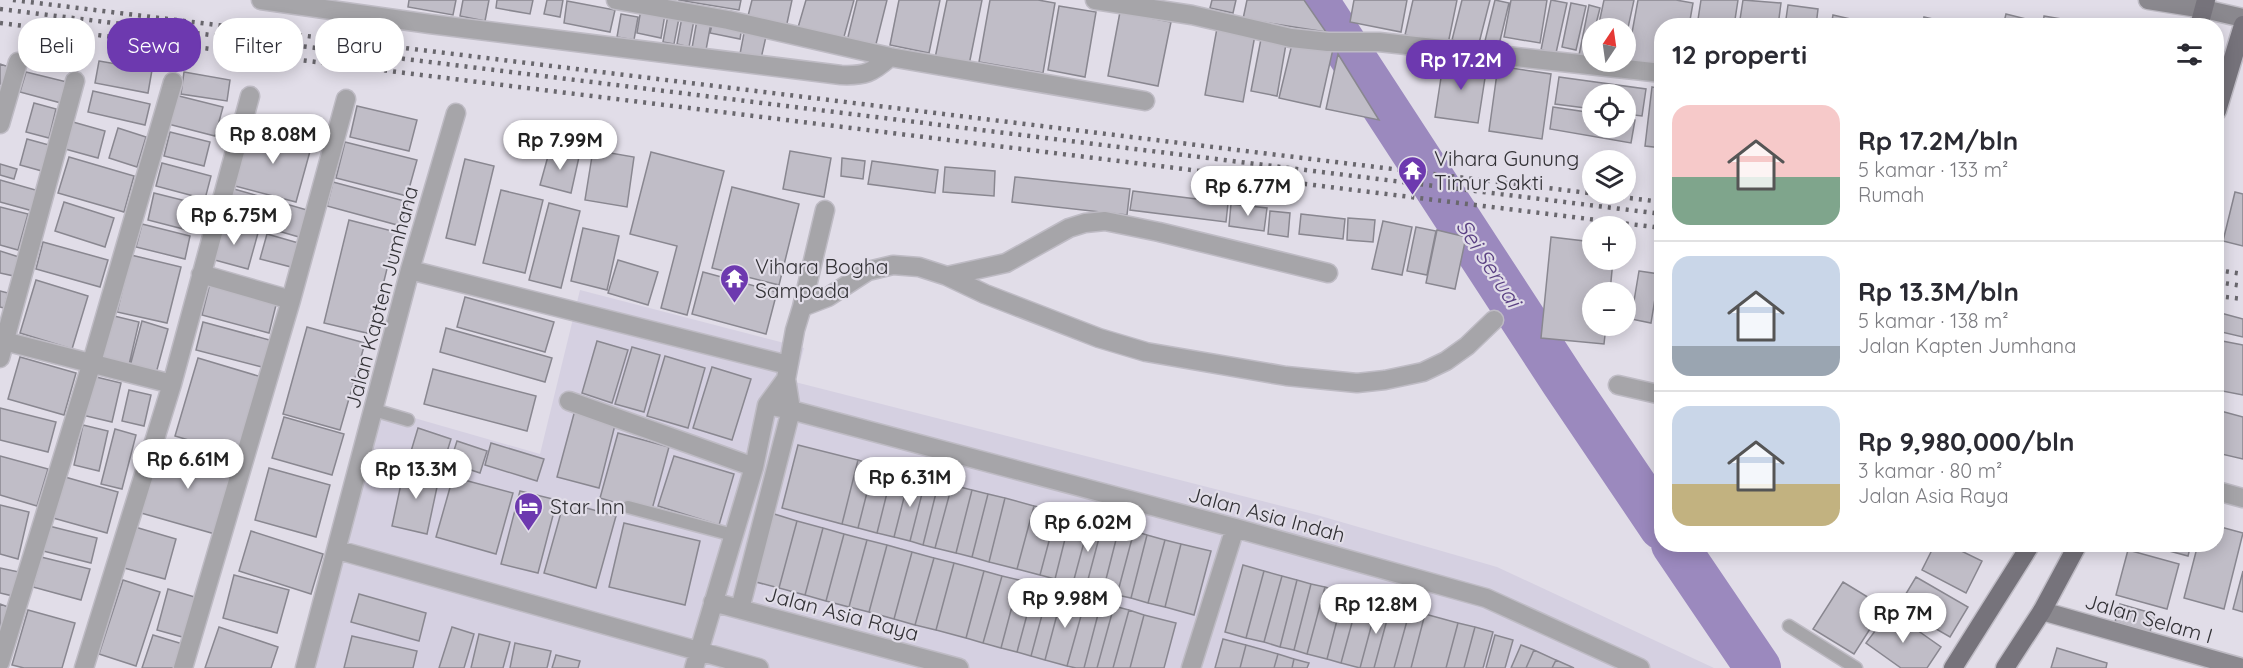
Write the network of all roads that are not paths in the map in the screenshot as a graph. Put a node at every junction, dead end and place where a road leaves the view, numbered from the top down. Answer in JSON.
{"nodes":[{"id":1,"x":261,"y":0,"type":"edge"},
{"id":2,"x":616,"y":0,"type":"edge"},
{"id":3,"x":1095,"y":0,"type":"edge"},
{"id":4,"x":2148,"y":0,"type":"edge"},
{"id":5,"x":2203,"y":11,"type":"edge"},
{"id":6,"x":2243,"y":18,"type":"edge"},
{"id":7,"x":2243,"y":25,"type":"edge"},
{"id":8,"x":890,"y":57,"type":"junction"},
{"id":9,"x":18,"y":62,"type":"dead end"},
{"id":10,"x":1654,"y":72,"type":"edge"},
{"id":11,"x":75,"y":81,"type":"dead end"},
{"id":12,"x":173,"y":82,"type":"dead end"},
{"id":13,"x":2224,"y":88,"type":"edge"},
{"id":14,"x":250,"y":96,"type":"dead end"},
{"id":15,"x":346,"y":99,"type":"dead end"},
{"id":16,"x":1145,"y":101,"type":"dead end"},
{"id":17,"x":456,"y":113,"type":"dead end"},
{"id":18,"x":0,"y":124,"type":"edge"},
{"id":19,"x":825,"y":210,"type":"dead end"},
{"id":20,"x":410,"y":270,"type":"junction"},
{"id":21,"x":1328,"y":273,"type":"dead end"},
{"id":22,"x":201,"y":274,"type":"junction"},
{"id":23,"x":947,"y":276,"type":"junction"},
{"id":24,"x":291,"y":300,"type":"junction"},
{"id":25,"x":802,"y":307,"type":"junction"},
{"id":26,"x":1494,"y":320,"type":"dead end"},
{"id":27,"x":1,"y":347,"type":"edge"},
{"id":28,"x":92,"y":362,"type":"junction"},
{"id":29,"x":787,"y":372,"type":"junction"},
{"id":30,"x":172,"y":384,"type":"junction"},
{"id":31,"x":1618,"y":385,"type":"dead end"},
{"id":32,"x":1654,"y":392,"type":"edge"},
{"id":33,"x":569,"y":401,"type":"dead end"},
{"id":34,"x":767,"y":405,"type":"junction"},
{"id":35,"x":791,"y":410,"type":"junction"},
{"id":36,"x":374,"y":411,"type":"junction"},
{"id":37,"x":408,"y":420,"type":"dead end"},
{"id":38,"x":754,"y":466,"type":"junction"},
{"id":39,"x":2224,"y":493,"type":"edge"},
{"id":40,"x":2243,"y":498,"type":"edge"},
{"id":41,"x":628,"y":507,"type":"dead end"},
{"id":42,"x":1235,"y":528,"type":"junction"},
{"id":43,"x":733,"y":535,"type":"junction"},
{"id":44,"x":338,"y":550,"type":"junction"},
{"id":45,"x":2026,"y":552,"type":"edge"},
{"id":46,"x":2074,"y":552,"type":"edge"},
{"id":47,"x":713,"y":602,"type":"junction"},
{"id":48,"x":741,"y":609,"type":"junction"},
{"id":49,"x":2042,"y":611,"type":"junction"},
{"id":50,"x":1789,"y":626,"type":"dead end"},
{"id":51,"x":696,"y":660,"type":"edge"},
{"id":52,"x":0,"y":662,"type":"edge"},
{"id":53,"x":739,"y":665,"type":"edge"},
{"id":54,"x":90,"y":667,"type":"edge"},
{"id":55,"x":183,"y":668,"type":"edge"},
{"id":56,"x":305,"y":668,"type":"edge"},
{"id":57,"x":759,"y":668,"type":"edge"},
{"id":58,"x":959,"y":668,"type":"edge"},
{"id":59,"x":1191,"y":668,"type":"edge"},
{"id":60,"x":1640,"y":668,"type":"edge"},
{"id":61,"x":1856,"y":668,"type":"edge"},
{"id":62,"x":1953,"y":668,"type":"edge"},
{"id":63,"x":2005,"y":668,"type":"edge"},
{"id":64,"x":2243,"y":668,"type":"edge"}],
"edges":[{"from":1,"to":8,"type":"street"},
{"from":2,"to":8,"type":"street"},
{"from":3,"to":10,"type":"street"},
{"from":4,"to":5,"type":"street"},
{"from":5,"to":6,"type":"street"},
{"from":7,"to":13,"type":"main road"},
{"from":8,"to":16,"type":"street"},
{"from":9,"to":18,"type":"street"},
{"from":11,"to":27,"type":"street"},
{"from":12,"to":28,"type":"street"},
{"from":14,"to":22,"type":"street"},
{"from":15,"to":24,"type":"street"},
{"from":17,"to":20,"type":"street","name":"Jalan Kapten Jumhana"},
{"from":19,"to":25,"type":"street"},
{"from":20,"to":29,"type":"street"},
{"from":20,"to":36,"type":"street","name":"Jalan Kapten Jumhana"},
{"from":21,"to":23,"type":"street"},
{"from":22,"to":24,"type":"street"},
{"from":22,"to":30,"type":"street"},
{"from":23,"to":25,"type":"street"},
{"from":23,"to":26,"type":"street"},
{"from":24,"to":55,"type":"street"},
{"from":25,"to":29,"type":"street"},
{"from":27,"to":28,"type":"street"},
{"from":28,"to":30,"type":"street"},
{"from":28,"to":52,"type":"street"},
{"from":29,"to":34,"type":"street"},
{"from":29,"to":35,"type":"street"},
{"from":30,"to":54,"type":"street"},
{"from":31,"to":32,"type":"street"},
{"from":33,"to":38,"type":"street"},
{"from":34,"to":35,"type":"street","name":"Jalan Asia Indah"},
{"from":34,"to":38,"type":"street"},
{"from":35,"to":42,"type":"street","name":"Jalan Asia Indah"},
{"from":35,"to":48,"type":"street"},
{"from":36,"to":37,"type":"lane"},
{"from":36,"to":44,"type":"street","name":"Jalan Kapten Jumhana"},
{"from":38,"to":43,"type":"street"},
{"from":39,"to":40,"type":"street"},
{"from":41,"to":43,"type":"lane"},
{"from":42,"to":59,"type":"street"},
{"from":42,"to":60,"type":"street","name":"Jalan Asia Indah"},
{"from":43,"to":47,"type":"street"},
{"from":44,"to":51,"type":"street"},
{"from":44,"to":56,"type":"street","name":"Jalan Kapten Jumhana"},
{"from":45,"to":62,"type":"main road"},
{"from":46,"to":49,"type":"main road"},
{"from":47,"to":48,"type":"street","name":"Jalan Asia Raya"},
{"from":47,"to":51,"type":"street"},
{"from":48,"to":58,"type":"street","name":"Jalan Asia Raya"},
{"from":49,"to":63,"type":"main road"},
{"from":49,"to":64,"type":"street","name":"Jalan Selam I"},
{"from":50,"to":61,"type":"lane"},
{"from":51,"to":53,"type":"street"},
{"from":53,"to":57,"type":"street"}]}
